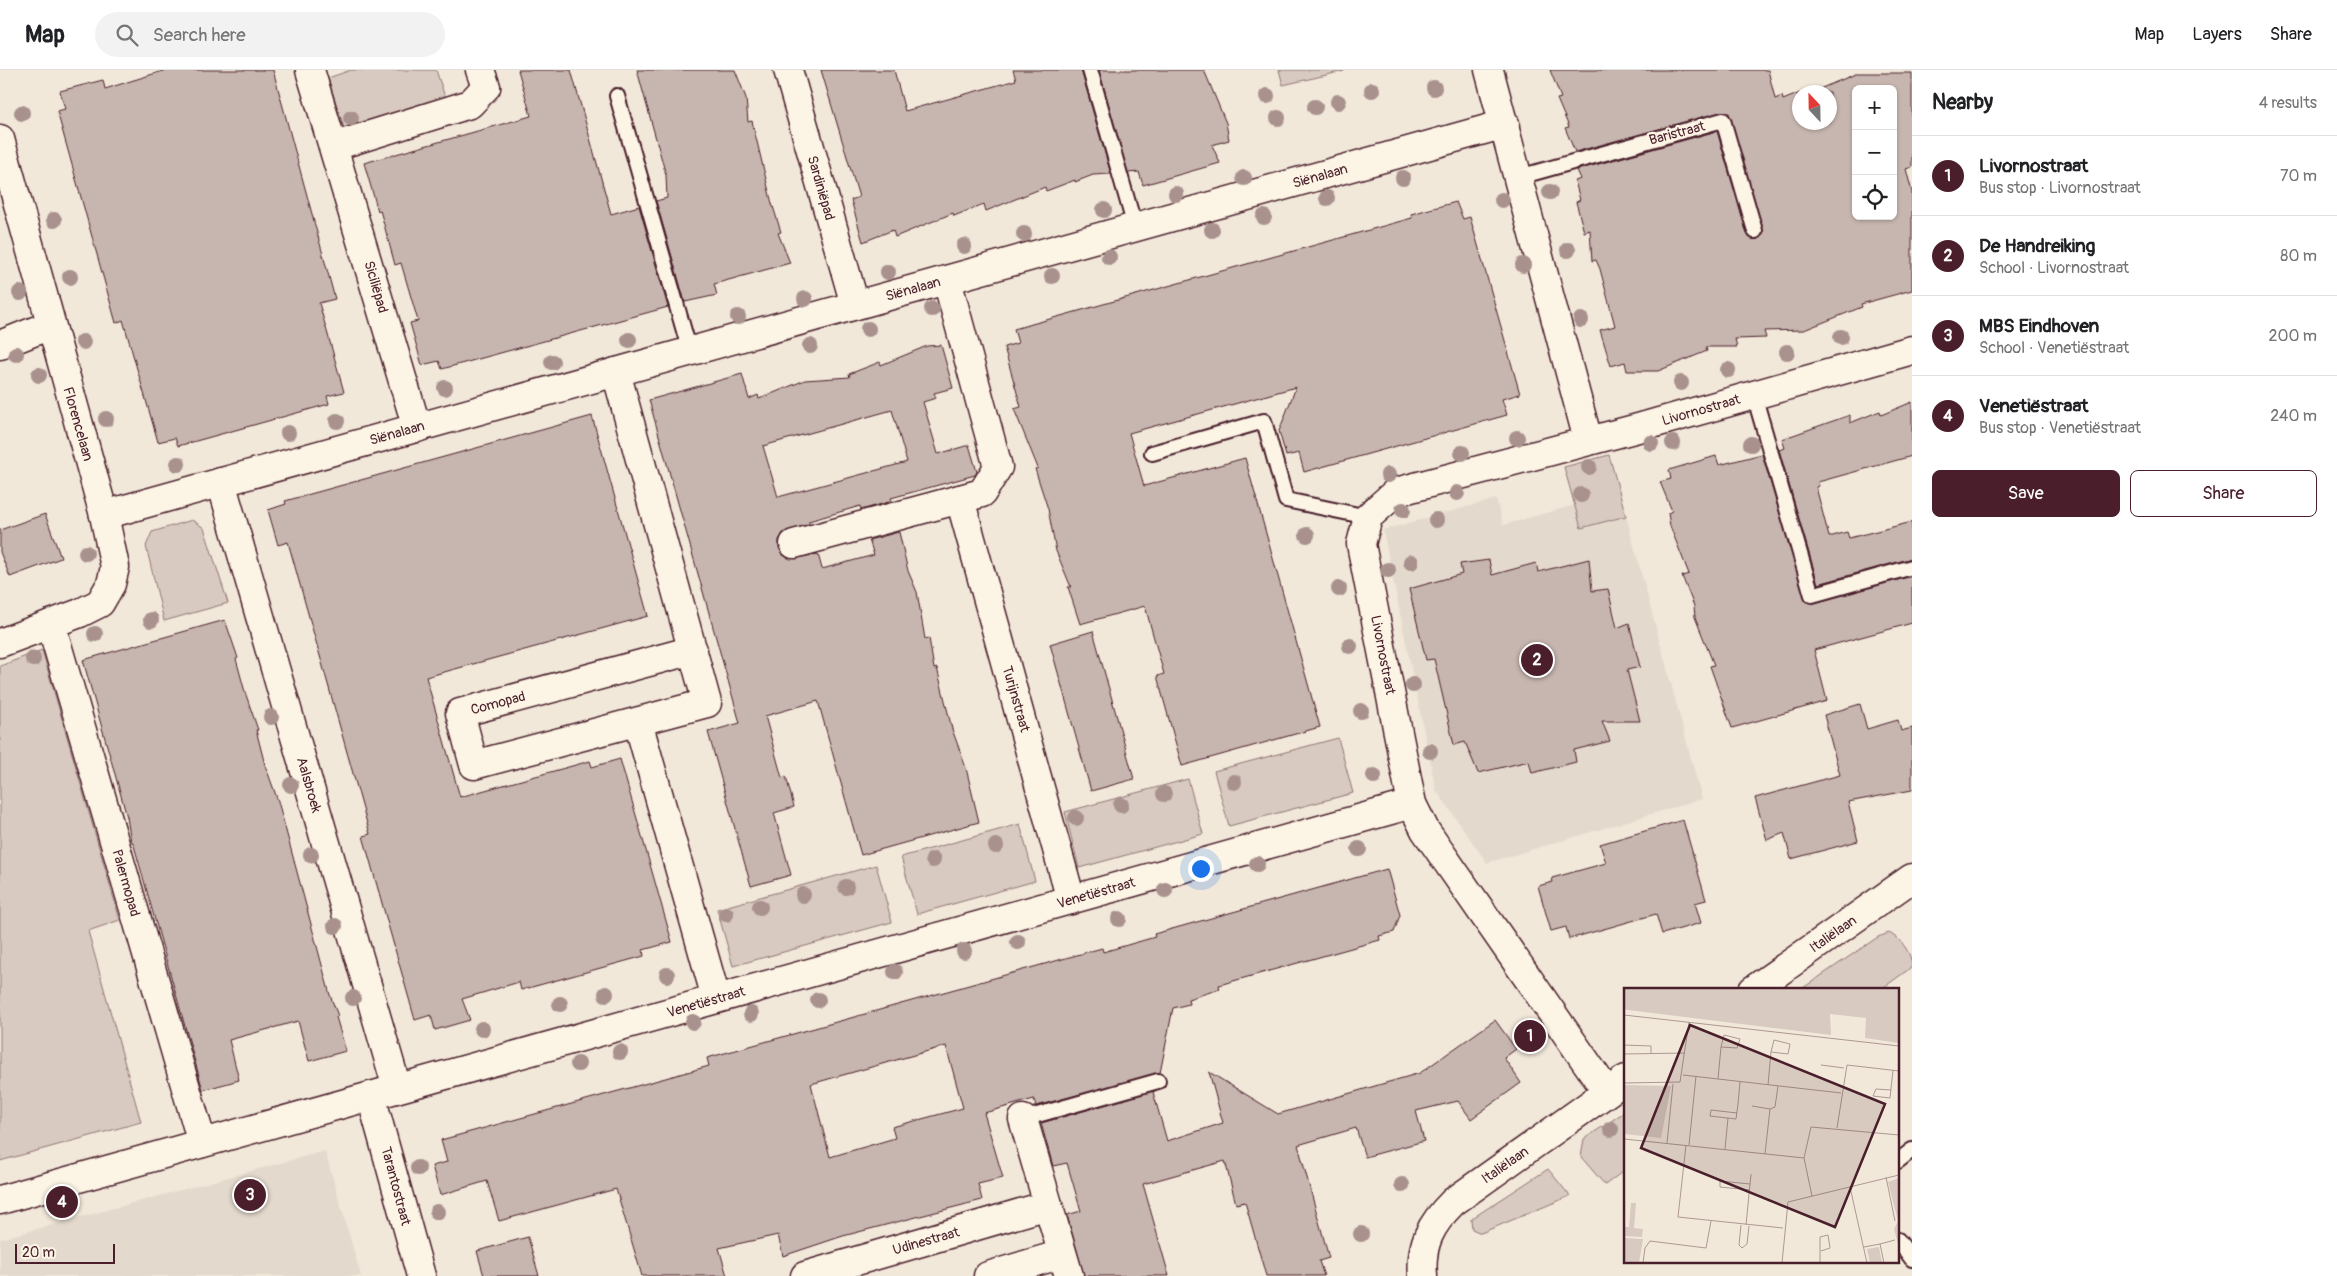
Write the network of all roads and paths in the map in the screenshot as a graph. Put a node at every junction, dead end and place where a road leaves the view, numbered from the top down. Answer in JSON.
{"nodes":[{"id":1,"x":310,"y":70,"type":"edge"},
{"id":2,"x":480,"y":70,"type":"edge"},
{"id":3,"x":788,"y":70,"type":"edge"},
{"id":4,"x":1090,"y":70,"type":"edge"},
{"id":5,"x":1489,"y":70,"type":"edge"},
{"id":6,"x":618,"y":96,"type":"dead end"},
{"id":7,"x":1505,"y":124,"type":"junction"},
{"id":8,"x":0,"y":139,"type":"edge"},
{"id":9,"x":335,"y":146,"type":"junction"},
{"id":10,"x":1519,"y":177,"type":"junction"},
{"id":11,"x":1135,"y":227,"type":"junction"},
{"id":12,"x":1755,"y":230,"type":"dead end"},
{"id":13,"x":947,"y":280,"type":"junction"},
{"id":14,"x":855,"y":305,"type":"junction"},
{"id":15,"x":50,"y":325,"type":"junction"},
{"id":16,"x":0,"y":345,"type":"edge"},
{"id":17,"x":1912,"y":350,"type":"edge"},
{"id":18,"x":690,"y":352,"type":"junction"},
{"id":19,"x":616,"y":372,"type":"junction"},
{"id":20,"x":1754,"y":395,"type":"junction"},
{"id":21,"x":417,"y":428,"type":"junction"},
{"id":22,"x":1588,"y":440,"type":"junction"},
{"id":23,"x":1152,"y":452,"type":"dead end"},
{"id":24,"x":221,"y":482,"type":"junction"},
{"id":25,"x":960,"y":499,"type":"junction"},
{"id":26,"x":104,"y":515,"type":"junction"},
{"id":27,"x":1368,"y":517,"type":"junction"},
{"id":28,"x":794,"y":544,"type":"dead end"},
{"id":29,"x":1912,"y":568,"type":"edge"},
{"id":30,"x":51,"y":624,"type":"junction"},
{"id":31,"x":0,"y":643,"type":"edge"},
{"id":32,"x":693,"y":650,"type":"junction"},
{"id":33,"x":638,"y":722,"type":"junction"},
{"id":34,"x":1412,"y":804,"type":"junction"},
{"id":35,"x":1909,"y":888,"type":"edge"},
{"id":36,"x":1071,"y":900,"type":"junction"},
{"id":37,"x":1756,"y":988,"type":"edge"},
{"id":38,"x":716,"y":998,"type":"junction"},
{"id":39,"x":1158,"y":1081,"type":"dead end"},
{"id":40,"x":1617,"y":1086,"type":"edge"},
{"id":41,"x":397,"y":1088,"type":"junction"},
{"id":42,"x":371,"y":1096,"type":"junction"},
{"id":43,"x":1024,"y":1120,"type":"joint"},
{"id":44,"x":202,"y":1143,"type":"junction"},
{"id":45,"x":1912,"y":1150,"type":"edge"},
{"id":46,"x":1900,"y":1159,"type":"edge"},
{"id":47,"x":0,"y":1200,"type":"edge"},
{"id":48,"x":1048,"y":1205,"type":"junction"},
{"id":49,"x":1900,"y":1243,"type":"edge"},
{"id":50,"x":1912,"y":1259,"type":"edge"},
{"id":51,"x":1066,"y":1265,"type":"edge"},
{"id":52,"x":421,"y":1276,"type":"edge"},
{"id":53,"x":805,"y":1276,"type":"edge"},
{"id":54,"x":988,"y":1276,"type":"edge"},
{"id":55,"x":1423,"y":1276,"type":"edge"}],
"edges":[{"from":1,"to":9,"type":"street","name":"Siciliëpad"},
{"from":2,"to":9,"type":"street"},
{"from":3,"to":14,"type":"street","name":"Sardiniëpad"},
{"from":4,"to":11,"type":"lane"},
{"from":5,"to":7,"type":"street"},
{"from":6,"to":18,"type":"lane"},
{"from":7,"to":10,"type":"street"},
{"from":7,"to":11,"type":"street","name":"Siënalaan"},
{"from":8,"to":15,"type":"street","name":"Florencelaan"},
{"from":9,"to":21,"type":"street","name":"Siciliëpad"},
{"from":10,"to":12,"type":"lane","name":"Baristraat"},
{"from":10,"to":22,"type":"street"},
{"from":11,"to":13,"type":"street","name":"Siënalaan"},
{"from":13,"to":14,"type":"street","name":"Siënalaan"},
{"from":13,"to":25,"type":"street"},
{"from":14,"to":18,"type":"street","name":"Siënalaan"},
{"from":15,"to":16,"type":"street"},
{"from":15,"to":26,"type":"street","name":"Florencelaan"},
{"from":17,"to":20,"type":"street","name":"Livornostraat"},
{"from":18,"to":19,"type":"street","name":"Siënalaan"},
{"from":19,"to":21,"type":"street","name":"Siënalaan"},
{"from":19,"to":32,"type":"street","name":"Comopad"},
{"from":20,"to":22,"type":"street","name":"Livornostraat"},
{"from":20,"to":29,"type":"lane","name":"Livornostraat"},
{"from":21,"to":24,"type":"street","name":"Siënalaan"},
{"from":22,"to":27,"type":"street","name":"Livornostraat"},
{"from":23,"to":27,"type":"lane"},
{"from":24,"to":26,"type":"street","name":"Siënalaan"},
{"from":24,"to":41,"type":"street","name":"Aalsbroek"},
{"from":25,"to":28,"type":"street"},
{"from":25,"to":36,"type":"street","name":"Turijnstraat"},
{"from":26,"to":30,"type":"street","name":"Florencelaan"},
{"from":27,"to":34,"type":"street","name":"Livornostraat"},
{"from":30,"to":31,"type":"street","name":"Florencelaan"},
{"from":30,"to":44,"type":"street","name":"Palermopad"},
{"from":32,"to":33,"type":"street","name":"Comopad"},
{"from":32,"to":33,"type":"street","name":"Comopad"},
{"from":33,"to":38,"type":"street"},
{"from":34,"to":36,"type":"street","name":"Venetiëstraat"},
{"from":34,"to":40,"type":"street","name":"Livornostraat"},
{"from":35,"to":37,"type":"street","name":"Italiëlaan"},
{"from":36,"to":38,"type":"street","name":"Venetiëstraat"},
{"from":38,"to":41,"type":"street","name":"Venetiëstraat"},
{"from":39,"to":43,"type":"lane"},
{"from":40,"to":55,"type":"street","name":"Italiëlaan"},
{"from":41,"to":42,"type":"street","name":"Venetiëstraat"},
{"from":42,"to":44,"type":"street","name":"Venetiëstraat"},
{"from":42,"to":52,"type":"street","name":"Tarantostraat"},
{"from":43,"to":48,"type":"street"},
{"from":44,"to":47,"type":"street","name":"Venetiëstraat"},
{"from":45,"to":46,"type":"lane"},
{"from":48,"to":51,"type":"street"},
{"from":48,"to":53,"type":"street","name":"Udinestraat"},
{"from":49,"to":50,"type":"lane"},
{"from":51,"to":54,"type":"street"}]}
